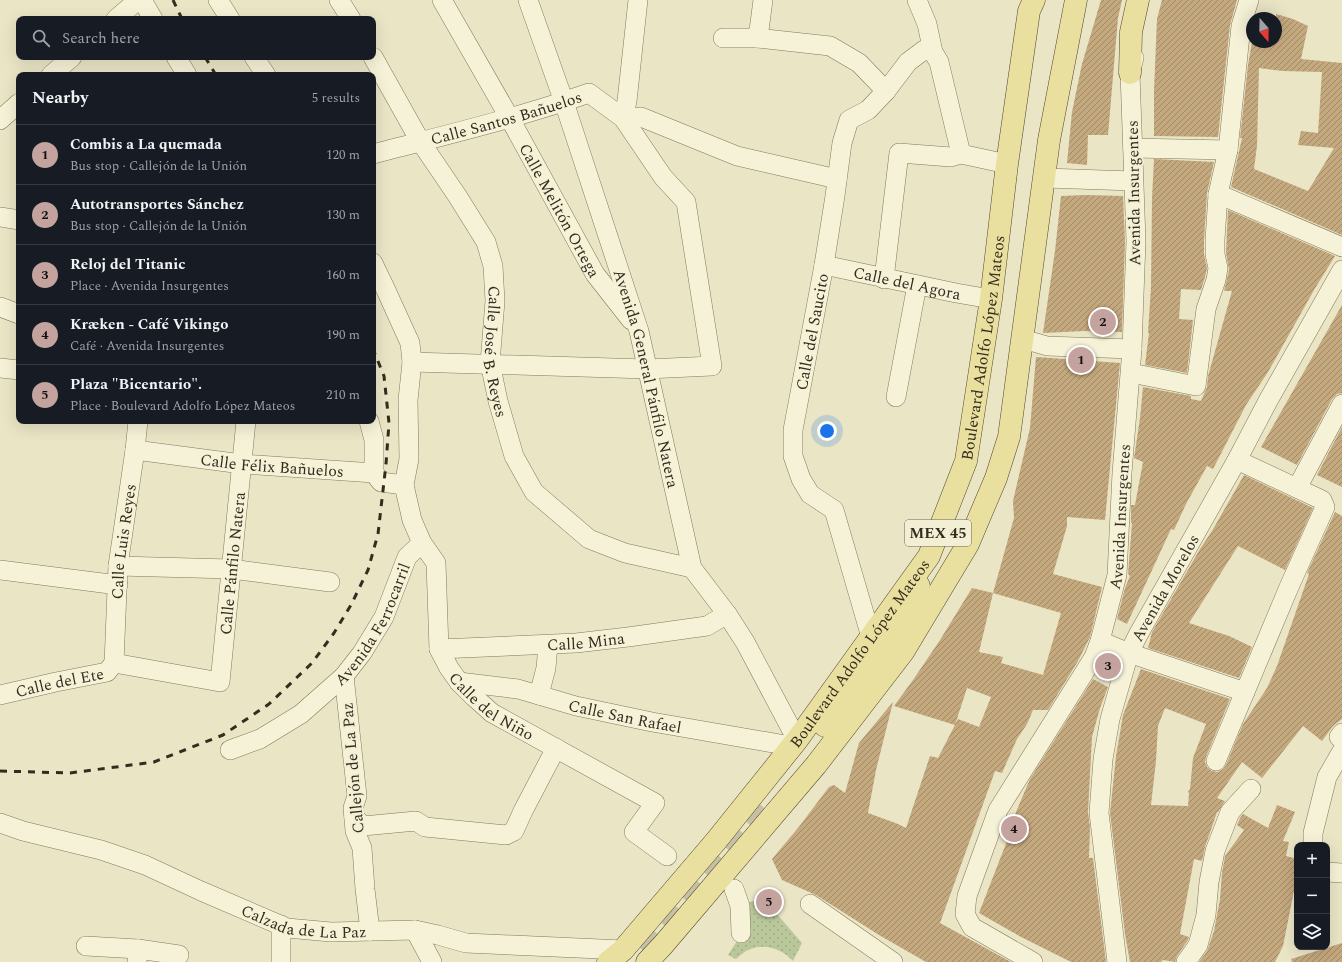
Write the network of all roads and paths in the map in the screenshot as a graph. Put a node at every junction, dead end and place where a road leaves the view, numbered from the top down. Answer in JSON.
{"nodes":[{"id":1,"x":138,"y":0,"type":"edge"},
{"id":2,"x":142,"y":0,"type":"edge"},
{"id":3,"x":218,"y":0,"type":"edge"},
{"id":4,"x":339,"y":0,"type":"edge"},
{"id":5,"x":442,"y":0,"type":"edge"},
{"id":6,"x":528,"y":0,"type":"edge"},
{"id":7,"x":638,"y":0,"type":"edge"},
{"id":8,"x":763,"y":0,"type":"edge"},
{"id":9,"x":917,"y":0,"type":"edge"},
{"id":10,"x":1034,"y":0,"type":"edge"},
{"id":11,"x":1076,"y":0,"type":"edge"},
{"id":12,"x":1138,"y":0,"type":"edge"},
{"id":13,"x":1148,"y":0,"type":"edge"},
{"id":14,"x":1249,"y":0,"type":"edge"},
{"id":15,"x":119,"y":16,"type":"edge"},
{"id":16,"x":151,"y":16,"type":"edge"},
{"id":17,"x":228,"y":16,"type":"edge"},
{"id":18,"x":349,"y":16,"type":"edge"},
{"id":19,"x":723,"y":38,"type":"dead end"},
{"id":20,"x":758,"y":38,"type":"junction"},
{"id":21,"x":933,"y":52,"type":"junction"},
{"id":22,"x":68,"y":60,"type":"edge"},
{"id":23,"x":178,"y":60,"type":"edge"},
{"id":24,"x":256,"y":60,"type":"edge"},
{"id":25,"x":374,"y":60,"type":"edge"},
{"id":26,"x":54,"y":72,"type":"edge"},
{"id":27,"x":185,"y":72,"type":"edge"},
{"id":28,"x":264,"y":72,"type":"edge"},
{"id":29,"x":1130,"y":73,"type":"junction"},
{"id":30,"x":886,"y":91,"type":"junction"},
{"id":31,"x":564,"y":102,"type":"junction"},
{"id":32,"x":509,"y":117,"type":"junction"},
{"id":33,"x":623,"y":118,"type":"junction"},
{"id":34,"x":420,"y":141,"type":"junction"},
{"id":35,"x":1133,"y":148,"type":"junction"},
{"id":36,"x":1228,"y":150,"type":"junction"},
{"id":37,"x":376,"y":153,"type":"edge"},
{"id":38,"x":961,"y":154,"type":"junction"},
{"id":39,"x":1007,"y":164,"type":"junction"},
{"id":40,"x":1045,"y":178,"type":"junction"},
{"id":41,"x":837,"y":179,"type":"junction"},
{"id":42,"x":1133,"y":181,"type":"junction"},
{"id":43,"x":1218,"y":194,"type":"junction"},
{"id":44,"x":0,"y":217,"type":"edge"},
{"id":45,"x":16,"y":220,"type":"edge"},
{"id":46,"x":1342,"y":246,"type":"edge"},
{"id":47,"x":824,"y":265,"type":"junction"},
{"id":48,"x":376,"y":269,"type":"edge"},
{"id":49,"x":1342,"y":270,"type":"edge"},
{"id":50,"x":884,"y":279,"type":"junction"},
{"id":51,"x":917,"y":285,"type":"junction"},
{"id":52,"x":991,"y":299,"type":"junction"},
{"id":53,"x":0,"y":307,"type":"edge"},
{"id":54,"x":16,"y":313,"type":"edge"},
{"id":55,"x":639,"y":331,"type":"junction"},
{"id":56,"x":1023,"y":340,"type":"junction"},
{"id":57,"x":1132,"y":349,"type":"junction"},
{"id":58,"x":412,"y":362,"type":"junction"},
{"id":59,"x":490,"y":363,"type":"junction"},
{"id":60,"x":0,"y":368,"type":"edge"},
{"id":61,"x":647,"y":369,"type":"junction"},
{"id":62,"x":16,"y":370,"type":"edge"},
{"id":63,"x":1131,"y":373,"type":"junction"},
{"id":64,"x":896,"y":398,"type":"dead end"},
{"id":65,"x":1342,"y":404,"type":"edge"},
{"id":66,"x":138,"y":424,"type":"edge"},
{"id":67,"x":246,"y":424,"type":"edge"},
{"id":68,"x":370,"y":424,"type":"edge"},
{"id":69,"x":135,"y":450,"type":"junction"},
{"id":70,"x":1237,"y":460,"type":"junction"},
{"id":71,"x":242,"y":464,"type":"junction"},
{"id":72,"x":374,"y":473,"type":"junction"},
{"id":73,"x":404,"y":484,"type":"junction"},
{"id":74,"x":1297,"y":488,"type":"junction"},
{"id":75,"x":422,"y":543,"type":"junction"},
{"id":76,"x":929,"y":556,"type":"junction"},
{"id":77,"x":692,"y":568,"type":"junction"},
{"id":78,"x":231,"y":569,"type":"junction"},
{"id":79,"x":0,"y":570,"type":"edge"},
{"id":80,"x":118,"y":576,"type":"junction"},
{"id":81,"x":330,"y":582,"type":"dead end"},
{"id":82,"x":728,"y":614,"type":"junction"},
{"id":83,"x":871,"y":636,"type":"junction"},
{"id":84,"x":1100,"y":641,"type":"junction"},
{"id":85,"x":548,"y":645,"type":"junction"},
{"id":86,"x":439,"y":649,"type":"junction"},
{"id":87,"x":1129,"y":653,"type":"junction"},
{"id":88,"x":114,"y":663,"type":"junction"},
{"id":89,"x":344,"y":676,"type":"junction"},
{"id":90,"x":459,"y":682,"type":"junction"},
{"id":91,"x":1245,"y":692,"type":"junction"},
{"id":92,"x":0,"y":695,"type":"edge"},
{"id":93,"x":539,"y":695,"type":"junction"},
{"id":94,"x":1342,"y":733,"type":"edge"},
{"id":95,"x":1342,"y":738,"type":"edge"},
{"id":96,"x":794,"y":743,"type":"junction"},
{"id":97,"x":556,"y":748,"type":"junction"},
{"id":98,"x":230,"y":750,"type":"dead end"},
{"id":99,"x":1342,"y":751,"type":"edge"},
{"id":100,"x":1216,"y":761,"type":"dead end"},
{"id":101,"x":1251,"y":789,"type":"dead end"},
{"id":102,"x":764,"y":802,"type":"tunnel mouth"},
{"id":103,"x":354,"y":817,"type":"junction"},
{"id":104,"x":0,"y":824,"type":"edge"},
{"id":105,"x":1313,"y":842,"type":"edge"},
{"id":106,"x":668,"y":856,"type":"dead end"},
{"id":107,"x":1330,"y":872,"type":"edge"},
{"id":108,"x":1342,"y":873,"type":"edge"},
{"id":109,"x":734,"y":889,"type":"dead end"},
{"id":110,"x":810,"y":904,"type":"dead end"},
{"id":111,"x":281,"y":925,"type":"junction"},
{"id":112,"x":415,"y":930,"type":"junction"},
{"id":113,"x":370,"y":931,"type":"junction"},
{"id":114,"x":741,"y":933,"type":"dead end"},
{"id":115,"x":86,"y":946,"type":"dead end"},
{"id":116,"x":137,"y":955,"type":"edge"},
{"id":117,"x":179,"y":955,"type":"dead end"},
{"id":118,"x":615,"y":956,"type":"edge"},
{"id":119,"x":281,"y":962,"type":"edge"},
{"id":120,"x":432,"y":962,"type":"edge"},
{"id":121,"x":647,"y":962,"type":"edge"},
{"id":122,"x":893,"y":962,"type":"edge"},
{"id":123,"x":1033,"y":962,"type":"edge"},
{"id":124,"x":1117,"y":962,"type":"edge"},
{"id":125,"x":1186,"y":962,"type":"edge"}],
"edges":[{"from":1,"to":15,"type":"street"},
{"from":2,"to":16,"type":"street"},
{"from":3,"to":17,"type":"street"},
{"from":4,"to":18,"type":"street"},
{"from":5,"to":32,"type":"street","name":"Calle Melitón Ortega"},
{"from":6,"to":31,"type":"street","name":"Avenida General Pánfilo Natera"},
{"from":7,"to":33,"type":"street"},
{"from":8,"to":20,"type":"street"},
{"from":9,"to":21,"type":"street"},
{"from":10,"to":39,"type":"main road","name":"Boulevard Adolfo López Mateos","number":"MEX 45"},
{"from":11,"to":40,"type":"main road","name":"Boulevard Adolfo López Mateos","number":"MEX 45"},
{"from":12,"to":29,"type":"main road"},
{"from":13,"to":29,"type":"street","name":"Avenida Insurgentes"},
{"from":14,"to":36,"type":"street"},
{"from":19,"to":20,"type":"street"},
{"from":20,"to":30,"type":"street"},
{"from":21,"to":30,"type":"street","name":"Calle del Saucito"},
{"from":21,"to":38,"type":"street"},
{"from":22,"to":26,"type":"street"},
{"from":23,"to":27,"type":"street"},
{"from":24,"to":28,"type":"street"},
{"from":25,"to":34,"type":"street","name":"Calle José B. Reyes"},
{"from":29,"to":35,"type":"street","name":"Avenida Insurgentes"},
{"from":30,"to":41,"type":"street","name":"Calle del Saucito"},
{"from":31,"to":32,"type":"street","name":"Calle Santos Bañuelos"},
{"from":31,"to":33,"type":"street","name":"Calle Santos Bañuelos"},
{"from":31,"to":55,"type":"street","name":"Avenida General Pánfilo Natera"},
{"from":32,"to":34,"type":"street","name":"Calle Santos Bañuelos"},
{"from":32,"to":55,"type":"street","name":"Calle Melitón Ortega"},
{"from":33,"to":41,"type":"street"},
{"from":33,"to":61,"type":"street"},
{"from":34,"to":37,"type":"street","name":"Calle Santos Bañuelos"},
{"from":34,"to":59,"type":"street","name":"Calle José B. Reyes"},
{"from":35,"to":36,"type":"street"},
{"from":35,"to":42,"type":"street","name":"Avenida Insurgentes"},
{"from":36,"to":43,"type":"street"},
{"from":38,"to":39,"type":"street"},
{"from":38,"to":50,"type":"street"},
{"from":39,"to":52,"type":"main road","name":"Boulevard Adolfo López Mateos","number":"MEX 45"},
{"from":40,"to":42,"type":"street"},
{"from":40,"to":56,"type":"main road","name":"Boulevard Adolfo López Mateos","number":"MEX 45"},
{"from":41,"to":47,"type":"street","name":"Calle del Saucito"},
{"from":42,"to":57,"type":"street","name":"Avenida Insurgentes"},
{"from":43,"to":46,"type":"street"},
{"from":43,"to":63,"type":"street"},
{"from":44,"to":45,"type":"street"},
{"from":47,"to":50,"type":"street","name":"Calle del Agora"},
{"from":47,"to":83,"type":"street","name":"Calle del Saucito"},
{"from":48,"to":58,"type":"street"},
{"from":49,"to":70,"type":"street","name":"Avenida Morelos"},
{"from":50,"to":51,"type":"street","name":"Calle del Agora"},
{"from":51,"to":52,"type":"street","name":"Calle del Agora"},
{"from":51,"to":64,"type":"street"},
{"from":52,"to":76,"type":"main road","name":"Boulevard Adolfo López Mateos","number":"MEX 45"},
{"from":53,"to":54,"type":"street"},
{"from":55,"to":61,"type":"street","name":"Avenida General Pánfilo Natera"},
{"from":56,"to":57,"type":"street"},
{"from":56,"to":121,"type":"main road","name":"Boulevard Adolfo López Mateos","number":"MEX 45"},
{"from":57,"to":63,"type":"street","name":"Avenida Insurgentes"},
{"from":58,"to":59,"type":"street"},
{"from":58,"to":73,"type":"street"},
{"from":59,"to":61,"type":"street"},
{"from":59,"to":77,"type":"street","name":"Calle José B. Reyes"},
{"from":60,"to":62,"type":"street"},
{"from":61,"to":77,"type":"street","name":"Avenida General Pánfilo Natera"},
{"from":63,"to":84,"type":"street","name":"Avenida Insurgentes"},
{"from":65,"to":74,"type":"street"},
{"from":66,"to":69,"type":"street","name":"Calle Luis Reyes"},
{"from":67,"to":71,"type":"street","name":"Calle Pánfilo Natera"},
{"from":68,"to":72,"type":"street"},
{"from":69,"to":71,"type":"street","name":"Calle Félix Bañuelos"},
{"from":69,"to":80,"type":"street","name":"Calle Luis Reyes"},
{"from":70,"to":74,"type":"street"},
{"from":70,"to":87,"type":"street","name":"Avenida Morelos"},
{"from":71,"to":72,"type":"street","name":"Calle Félix Bañuelos"},
{"from":71,"to":78,"type":"street","name":"Calle Pánfilo Natera"},
{"from":72,"to":73,"type":"street","name":"Calle Félix Bañuelos"},
{"from":73,"to":75,"type":"street"},
{"from":74,"to":91,"type":"street"},
{"from":75,"to":86,"type":"street","name":"Calle del Niño"},
{"from":75,"to":89,"type":"street","name":"Avenida Ferrocarril"},
{"from":76,"to":83,"type":"main road","name":"Boulevard Adolfo López Mateos","number":"MEX 45"},
{"from":76,"to":102,"type":"main road"},
{"from":77,"to":82,"type":"street","name":"Avenida General Pánfilo Natera"},
{"from":78,"to":80,"type":"street"},
{"from":78,"to":81,"type":"street"},
{"from":78,"to":88,"type":"street","name":"Calle Pánfilo Natera"},
{"from":79,"to":80,"type":"street"},
{"from":80,"to":88,"type":"street","name":"Calle Luis Reyes"},
{"from":82,"to":85,"type":"street","name":"Calle Mina"},
{"from":82,"to":96,"type":"street","name":"Avenida General Pánfilo Natera"},
{"from":83,"to":96,"type":"main road","name":"Boulevard Adolfo López Mateos","number":"MEX 45"},
{"from":84,"to":87,"type":"street"},
{"from":84,"to":123,"type":"street","name":"Avenida Insurgentes"},
{"from":85,"to":86,"type":"street","name":"Calle Mina"},
{"from":85,"to":93,"type":"street"},
{"from":86,"to":90,"type":"street","name":"Calle del Niño"},
{"from":87,"to":91,"type":"street"},
{"from":87,"to":124,"type":"street","name":"Avenida Morelos"},
{"from":88,"to":92,"type":"street","name":"Calle del Ete"},
{"from":89,"to":98,"type":"street","name":"Avenida Ferrocarril"},
{"from":89,"to":103,"type":"street","name":"Callejón de La Paz"},
{"from":90,"to":93,"type":"street","name":"Calle San Rafael"},
{"from":90,"to":97,"type":"street","name":"Calle del Niño"},
{"from":91,"to":100,"type":"street"},
{"from":93,"to":96,"type":"street","name":"Calle San Rafael"},
{"from":94,"to":95,"type":"street"},
{"from":96,"to":118,"type":"main road","name":"Boulevard Adolfo López Mateos","number":"MEX 45"},
{"from":97,"to":103,"type":"street"},
{"from":97,"to":106,"type":"street","name":"Calle del Niño"},
{"from":99,"to":105,"type":"street"},
{"from":101,"to":125,"type":"street"},
{"from":103,"to":113,"type":"street","name":"Callejón de La Paz"},
{"from":104,"to":111,"type":"street","name":"Calzada de La Paz"},
{"from":107,"to":108,"type":"street"},
{"from":109,"to":114,"type":"street"},
{"from":110,"to":122,"type":"street"},
{"from":111,"to":113,"type":"street","name":"Calzada de La Paz"},
{"from":111,"to":119,"type":"street"},
{"from":112,"to":113,"type":"street","name":"Calzada de La Paz"},
{"from":112,"to":118,"type":"street","name":"Calzada de La Paz"},
{"from":112,"to":120,"type":"street"},
{"from":115,"to":116,"type":"street"},
{"from":116,"to":117,"type":"street"}]}
